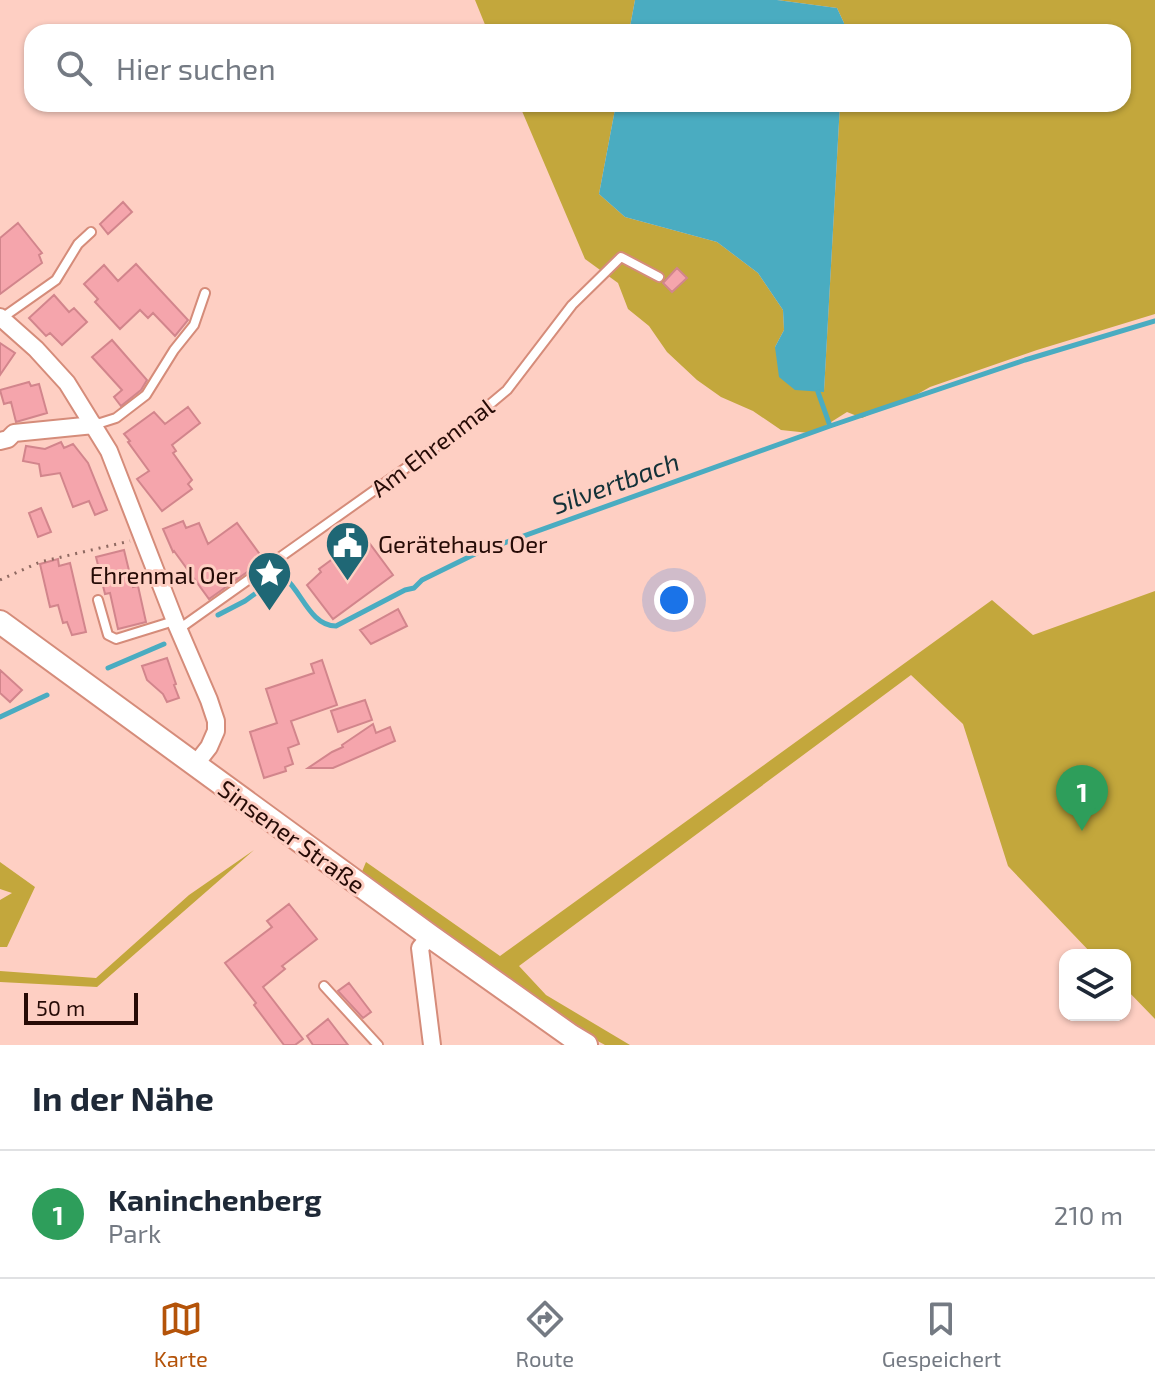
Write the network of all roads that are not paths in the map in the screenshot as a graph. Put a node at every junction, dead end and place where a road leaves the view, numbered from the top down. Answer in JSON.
{"nodes":[{"id":1,"x":91,"y":232,"type":"dead end"},
{"id":2,"x":659,"y":277,"type":"dead end"},
{"id":3,"x":205,"y":293,"type":"dead end"},
{"id":4,"x":1,"y":318,"type":"edge"},
{"id":5,"x":94,"y":425,"type":"junction"},
{"id":6,"x":0,"y":441,"type":"edge"},
{"id":7,"x":98,"y":600,"type":"dead end"},
{"id":8,"x":0,"y":622,"type":"edge"},
{"id":9,"x":177,"y":625,"type":"junction"},
{"id":10,"x":195,"y":765,"type":"junction"},
{"id":11,"x":430,"y":936,"type":"junction"},
{"id":12,"x":324,"y":986,"type":"dead end"},
{"id":13,"x":378,"y":1045,"type":"edge"},
{"id":14,"x":432,"y":1045,"type":"edge"},
{"id":15,"x":586,"y":1045,"type":"edge"}],
"edges":[{"from":1,"to":4,"type":"lane"},
{"from":2,"to":9,"type":"lane","name":"Am Ehrenmal"},
{"from":3,"to":5,"type":"lane"},
{"from":4,"to":5,"type":"street"},
{"from":5,"to":6,"type":"street"},
{"from":5,"to":9,"type":"street"},
{"from":7,"to":9,"type":"lane"},
{"from":8,"to":10,"type":"main road","name":"Sinsener Straße"},
{"from":9,"to":10,"type":"street"},
{"from":10,"to":11,"type":"main road","name":"Sinsener Straße"},
{"from":11,"to":14,"type":"street"},
{"from":11,"to":15,"type":"main road","name":"Sinsener Straße"},
{"from":12,"to":13,"type":"lane"}]}
